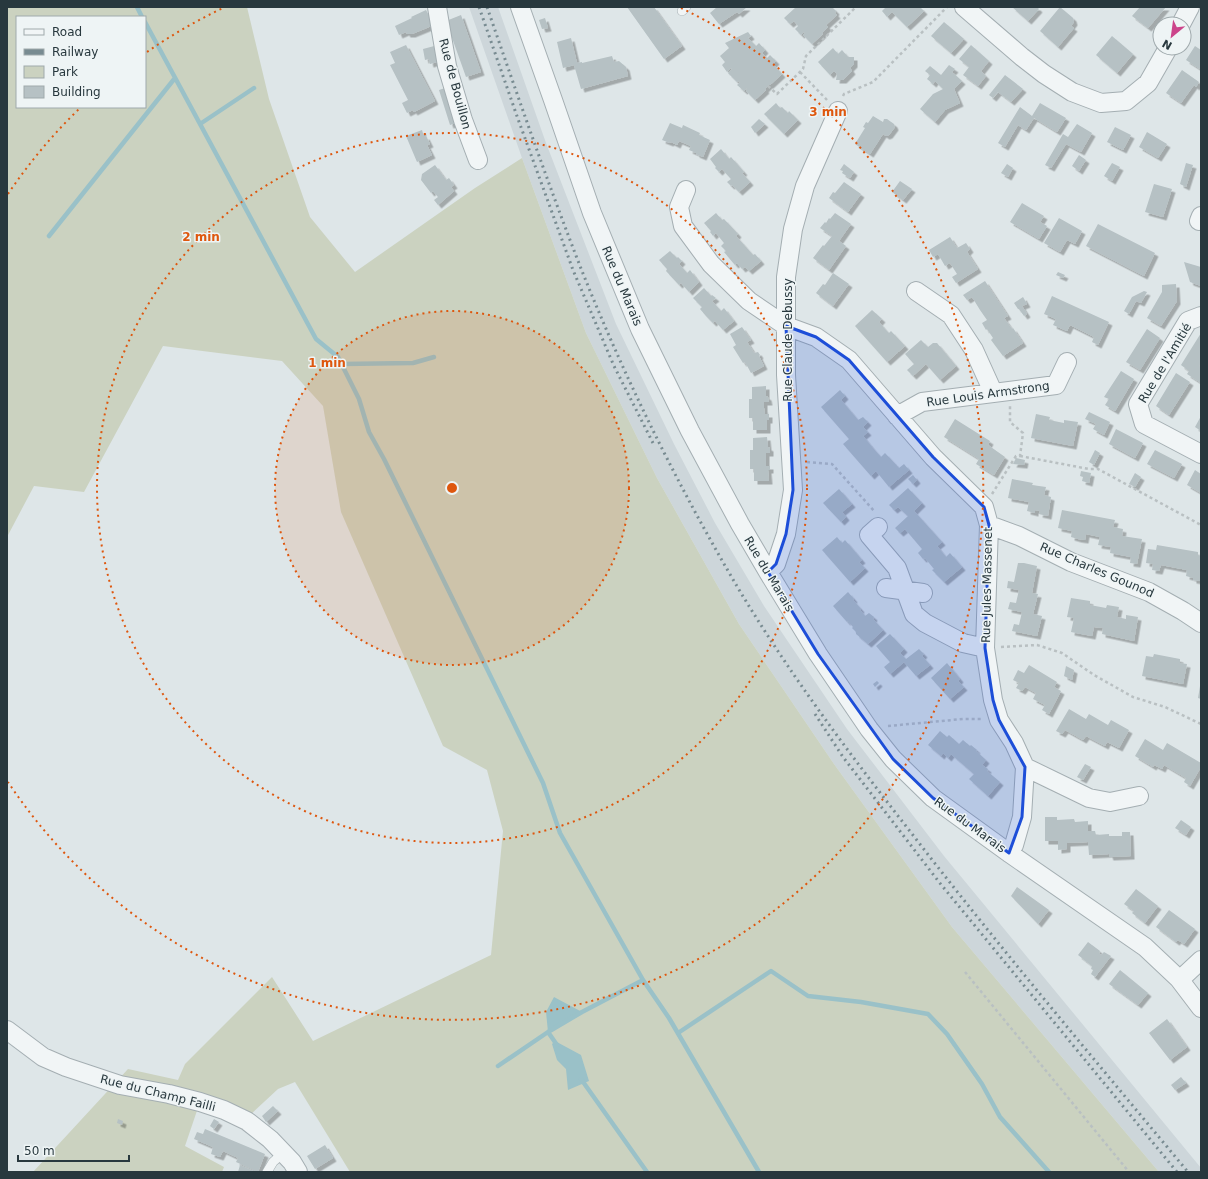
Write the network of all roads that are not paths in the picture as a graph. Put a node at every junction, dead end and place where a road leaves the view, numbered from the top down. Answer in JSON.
{"nodes":[{"id":1,"x":437,"y":7,"type":"edge"},
{"id":2,"x":520,"y":7,"type":"edge"},
{"id":3,"x":964,"y":7,"type":"edge"},
{"id":4,"x":1190,"y":7,"type":"edge"},
{"id":5,"x":1185,"y":16,"type":"edge"},
{"id":6,"x":1163,"y":56,"type":"edge"},
{"id":7,"x":838,"y":111,"type":"road end"},
{"id":8,"x":478,"y":160,"type":"dead end"},
{"id":9,"x":686,"y":190,"type":"dead end"},
{"id":10,"x":916,"y":291,"type":"dead end"},
{"id":11,"x":1201,"y":316,"type":"edge"},
{"id":12,"x":786,"y":326,"type":"junction"},
{"id":13,"x":1067,"y":362,"type":"dead end"},
{"id":14,"x":1001,"y":392,"type":"junction"},
{"id":15,"x":897,"y":416,"type":"junction"},
{"id":16,"x":1201,"y":454,"type":"edge"},
{"id":17,"x":989,"y":525,"type":"junction"},
{"id":18,"x":878,"y":527,"type":"road end"},
{"id":19,"x":768,"y":572,"type":"junction"},
{"id":20,"x":886,"y":588,"type":"dead end"},
{"id":21,"x":914,"y":592,"type":"junction"},
{"id":22,"x":1201,"y":623,"type":"edge"},
{"id":23,"x":985,"y":648,"type":"junction"},
{"id":24,"x":1025,"y":767,"type":"junction"},
{"id":25,"x":1139,"y":796,"type":"dead end"},
{"id":26,"x":1009,"y":853,"type":"junction"},
{"id":27,"x":1201,"y":960,"type":"edge"},
{"id":28,"x":1179,"y":979,"type":"junction"},
{"id":29,"x":1201,"y":1008,"type":"edge"},
{"id":30,"x":7,"y":1030,"type":"edge"},
{"id":31,"x":283,"y":1154,"type":"junction"},
{"id":32,"x":267,"y":1172,"type":"edge"},
{"id":33,"x":298,"y":1172,"type":"edge"}],
"edges":[{"from":1,"to":8,"type":"street","name":"Rue de Bouillon"},
{"from":2,"to":19,"type":"street","name":"Rue du Marais"},
{"from":3,"to":6,"type":"street"},
{"from":4,"to":5,"type":"street"},
{"from":7,"to":12,"type":"street","name":"Rue Claude Debussy"},
{"from":9,"to":12,"type":"street"},
{"from":10,"to":14,"type":"street"},
{"from":11,"to":16,"type":"street","name":"Rue de l'Amitié"},
{"from":12,"to":15,"type":"street"},
{"from":12,"to":19,"type":"street","name":"Rue Claude Debussy"},
{"from":13,"to":14,"type":"street","name":"Rue Louis Armstrong"},
{"from":14,"to":15,"type":"street","name":"Rue Louis Armstrong"},
{"from":15,"to":17,"type":"street","name":"Rue Jules Massenet"},
{"from":17,"to":22,"type":"street","name":"Rue Charles Gounod"},
{"from":17,"to":23,"type":"street","name":"Rue Jules Massenet"},
{"from":18,"to":21,"type":"street"},
{"from":19,"to":26,"type":"street","name":"Rue du Marais"},
{"from":20,"to":21,"type":"street"},
{"from":21,"to":23,"type":"street"},
{"from":23,"to":24,"type":"street","name":"Rue Jules Massenet"},
{"from":24,"to":25,"type":"street"},
{"from":24,"to":26,"type":"street","name":"Rue Jules Massenet"},
{"from":26,"to":28,"type":"street","name":"Rue du Marais"},
{"from":27,"to":28,"type":"street"},
{"from":28,"to":29,"type":"street","name":"Rue du Marais"},
{"from":30,"to":31,"type":"street","name":"Rue du Champ Failli"},
{"from":31,"to":32,"type":"lane"},
{"from":31,"to":33,"type":"street","name":"Rue du Champ Failli"}]}
